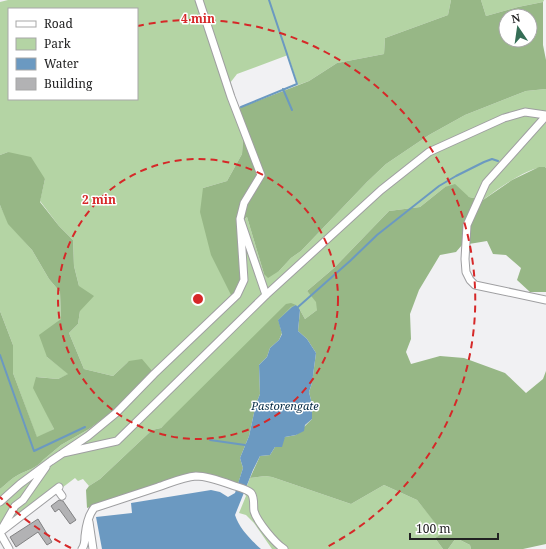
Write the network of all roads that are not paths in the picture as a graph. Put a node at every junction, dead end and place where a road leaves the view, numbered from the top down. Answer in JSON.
{"nodes":[{"id":1,"x":199,"y":0,"type":"edge"},
{"id":2,"x":546,"y":116,"type":"edge"},
{"id":3,"x":240,"y":219,"type":"junction"},
{"id":4,"x":266,"y":295,"type":"junction"},
{"id":5,"x":546,"y":300,"type":"edge"},
{"id":6,"x":62,"y":454,"type":"junction"},
{"id":7,"x":50,"y":461,"type":"junction"},
{"id":8,"x":47,"y":496,"type":"junction"},
{"id":9,"x":62,"y":496,"type":"dead end"},
{"id":10,"x":0,"y":502,"type":"edge"},
{"id":11,"x":52,"y":502,"type":"dead end"},
{"id":12,"x":89,"y":518,"type":"junction"},
{"id":13,"x":0,"y":532,"type":"edge"},
{"id":14,"x":9,"y":549,"type":"edge"},
{"id":15,"x":82,"y":549,"type":"edge"},
{"id":16,"x":93,"y":549,"type":"edge"},
{"id":17,"x":284,"y":549,"type":"edge"}],
"edges":[{"from":1,"to":3,"type":"street"},
{"from":2,"to":4,"type":"street"},
{"from":2,"to":5,"type":"street"},
{"from":3,"to":4,"type":"street"},
{"from":3,"to":6,"type":"street"},
{"from":4,"to":6,"type":"street"},
{"from":6,"to":7,"type":"street"},
{"from":7,"to":10,"type":"street"},
{"from":7,"to":13,"type":"street"},
{"from":8,"to":9,"type":"street"},
{"from":8,"to":11,"type":"street"},
{"from":8,"to":13,"type":"street"},
{"from":12,"to":15,"type":"street"},
{"from":12,"to":16,"type":"street"},
{"from":12,"to":17,"type":"street"},
{"from":13,"to":14,"type":"street"}]}
